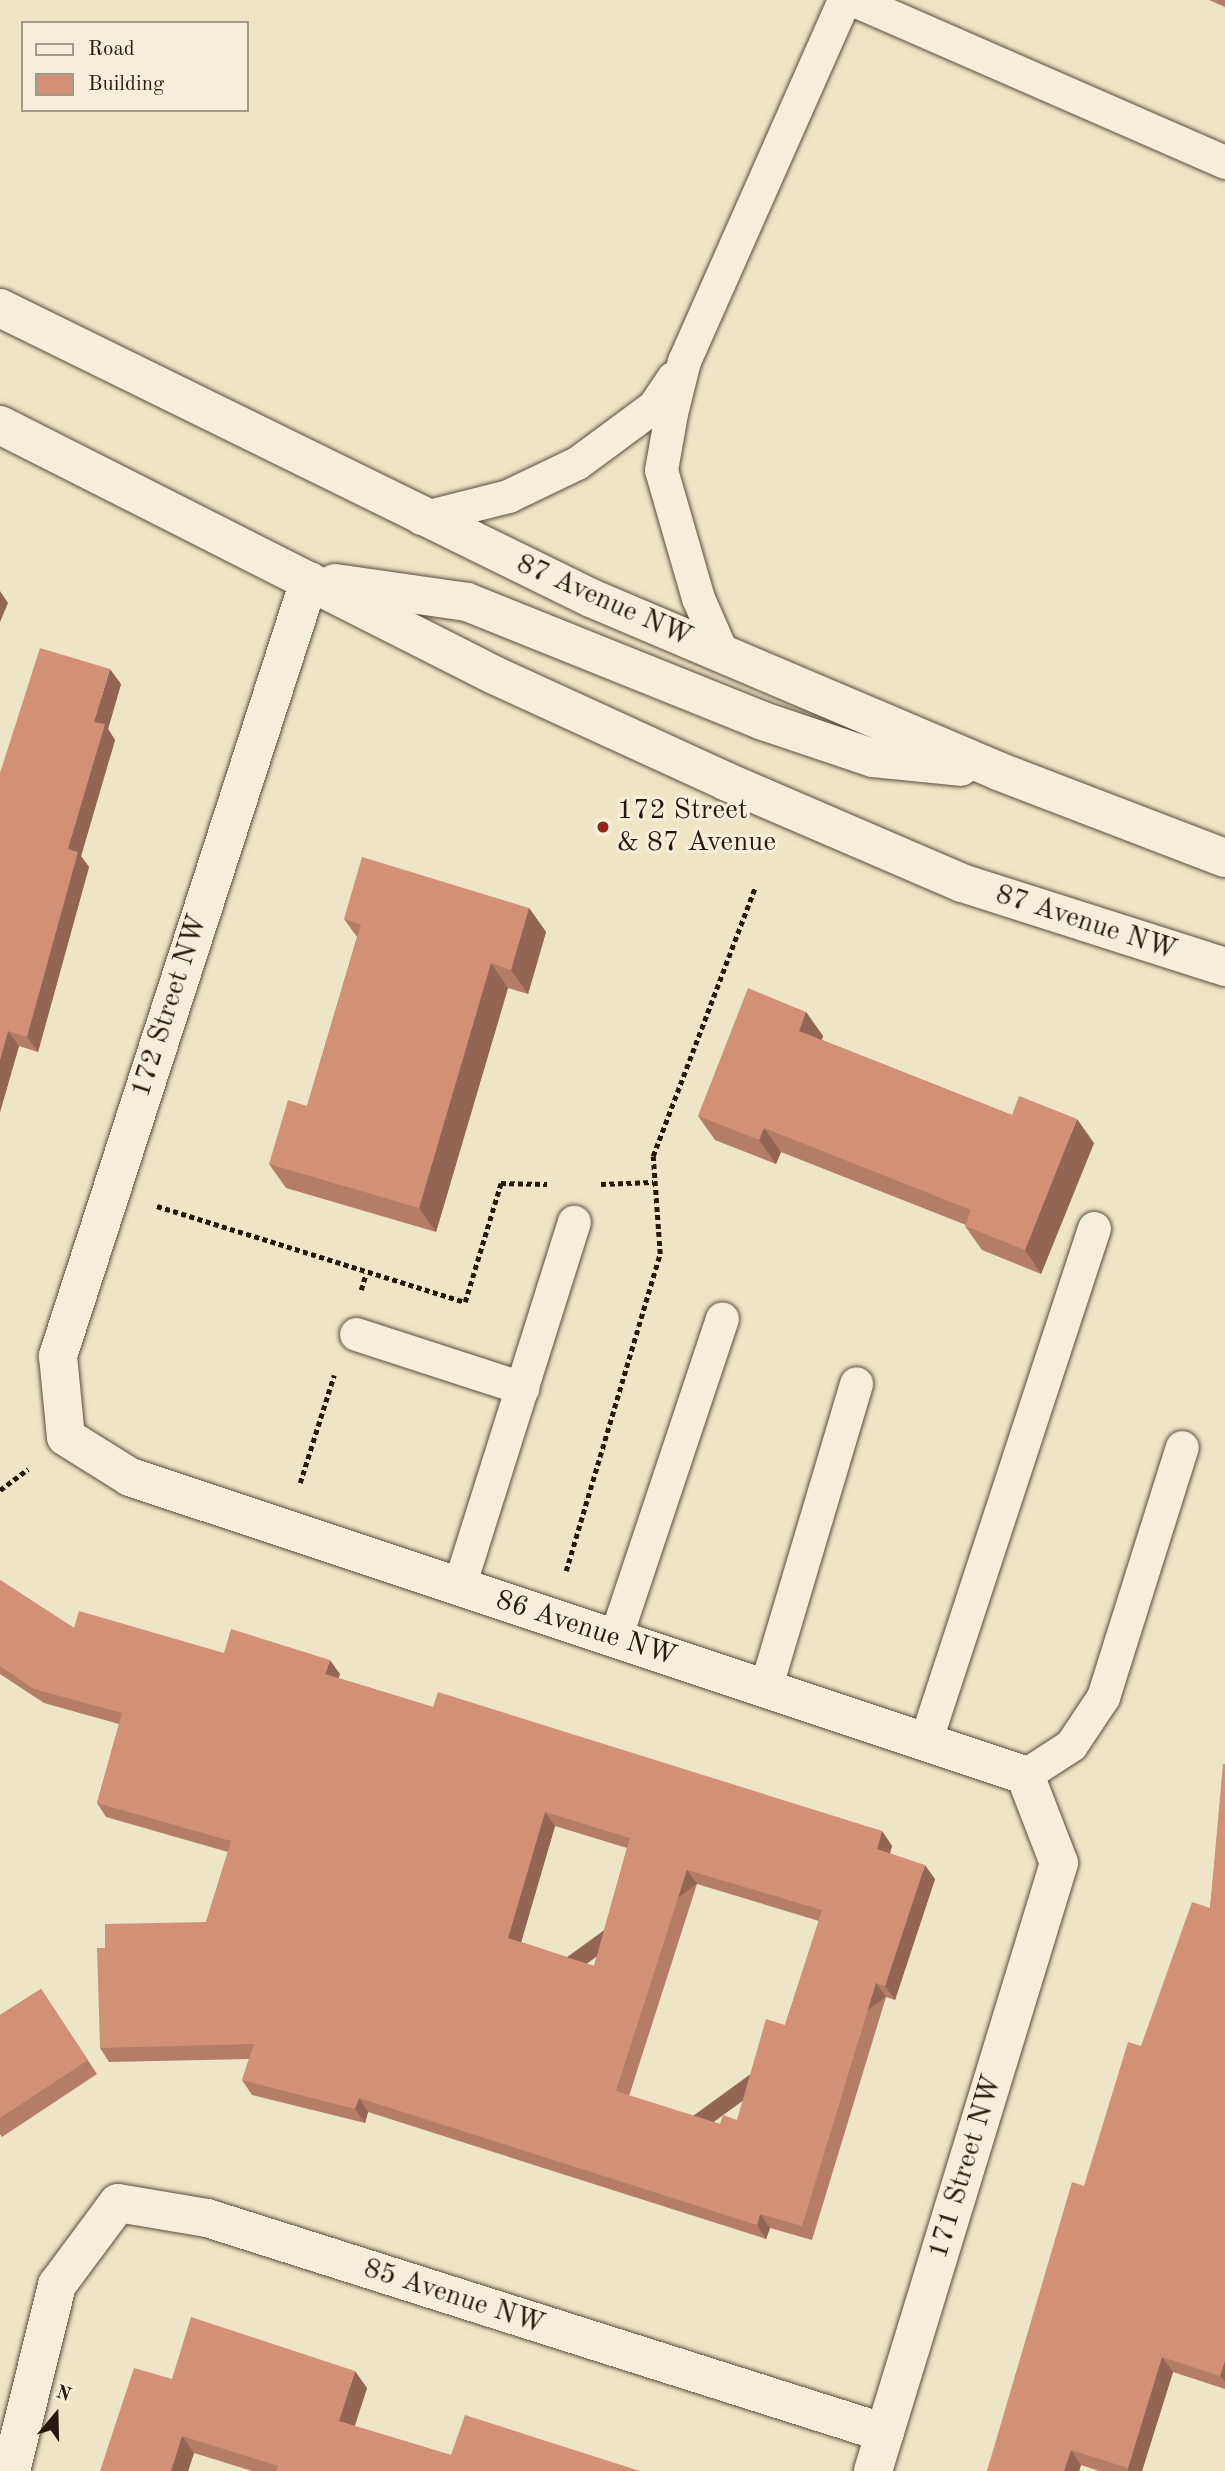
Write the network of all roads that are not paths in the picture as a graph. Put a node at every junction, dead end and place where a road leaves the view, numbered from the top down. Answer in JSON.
{"nodes":[{"id":1,"x":844,"y":0,"type":"edge"},
{"id":2,"x":854,"y":0,"type":"edge"},
{"id":3,"x":1225,"y":162,"type":"edge"},
{"id":4,"x":0,"y":308,"type":"edge"},
{"id":5,"x":684,"y":361,"type":"junction"},
{"id":6,"x":0,"y":425,"type":"edge"},
{"id":7,"x":421,"y":518,"type":"junction"},
{"id":8,"x":309,"y":581,"type":"junction"},
{"id":9,"x":722,"y":653,"type":"junction"},
{"id":10,"x":998,"y":771,"type":"junction"},
{"id":11,"x":1225,"y":858,"type":"edge"},
{"id":12,"x":1225,"y":967,"type":"edge"},
{"id":13,"x":574,"y":1222,"type":"dead end"},
{"id":14,"x":1094,"y":1228,"type":"dead end"},
{"id":15,"x":722,"y":1318,"type":"dead end"},
{"id":16,"x":356,"y":1334,"type":"dead end"},
{"id":17,"x":856,"y":1383,"type":"dead end"},
{"id":18,"x":522,"y":1388,"type":"junction"},
{"id":19,"x":66,"y":1437,"type":"joint"},
{"id":20,"x":1182,"y":1447,"type":"dead end"},
{"id":21,"x":459,"y":1586,"type":"junction"},
{"id":22,"x":615,"y":1638,"type":"junction"},
{"id":23,"x":765,"y":1689,"type":"junction"},
{"id":24,"x":925,"y":1742,"type":"junction"},
{"id":25,"x":1025,"y":1775,"type":"junction"},
{"id":26,"x":885,"y":2433,"type":"junction"},
{"id":27,"x":11,"y":2471,"type":"edge"},
{"id":28,"x":873,"y":2471,"type":"edge"}],
"edges":[{"from":1,"to":5,"type":"lane"},
{"from":2,"to":3,"type":"lane"},
{"from":4,"to":7,"type":"street","name":"87 Avenue NW"},
{"from":5,"to":7,"type":"lane"},
{"from":5,"to":9,"type":"lane"},
{"from":6,"to":8,"type":"street","name":"87 Avenue NW"},
{"from":7,"to":9,"type":"street","name":"87 Avenue NW"},
{"from":8,"to":10,"type":"street"},
{"from":8,"to":12,"type":"street","name":"87 Avenue NW"},
{"from":8,"to":19,"type":"street","name":"172 Street NW"},
{"from":9,"to":10,"type":"street","name":"87 Avenue NW"},
{"from":10,"to":11,"type":"street","name":"87 Avenue NW"},
{"from":13,"to":18,"type":"lane"},
{"from":14,"to":24,"type":"lane"},
{"from":15,"to":22,"type":"lane"},
{"from":16,"to":18,"type":"lane"},
{"from":17,"to":23,"type":"lane"},
{"from":18,"to":21,"type":"lane"},
{"from":19,"to":21,"type":"street","name":"86 Avenue NW"},
{"from":20,"to":25,"type":"lane"},
{"from":21,"to":22,"type":"street","name":"86 Avenue NW"},
{"from":22,"to":23,"type":"street","name":"86 Avenue NW"},
{"from":23,"to":24,"type":"street","name":"86 Avenue NW"},
{"from":24,"to":25,"type":"street","name":"86 Avenue NW"},
{"from":25,"to":26,"type":"street","name":"171 Street NW"},
{"from":26,"to":27,"type":"street","name":"85 Avenue NW"},
{"from":26,"to":28,"type":"street","name":"171 Street NW"}]}
